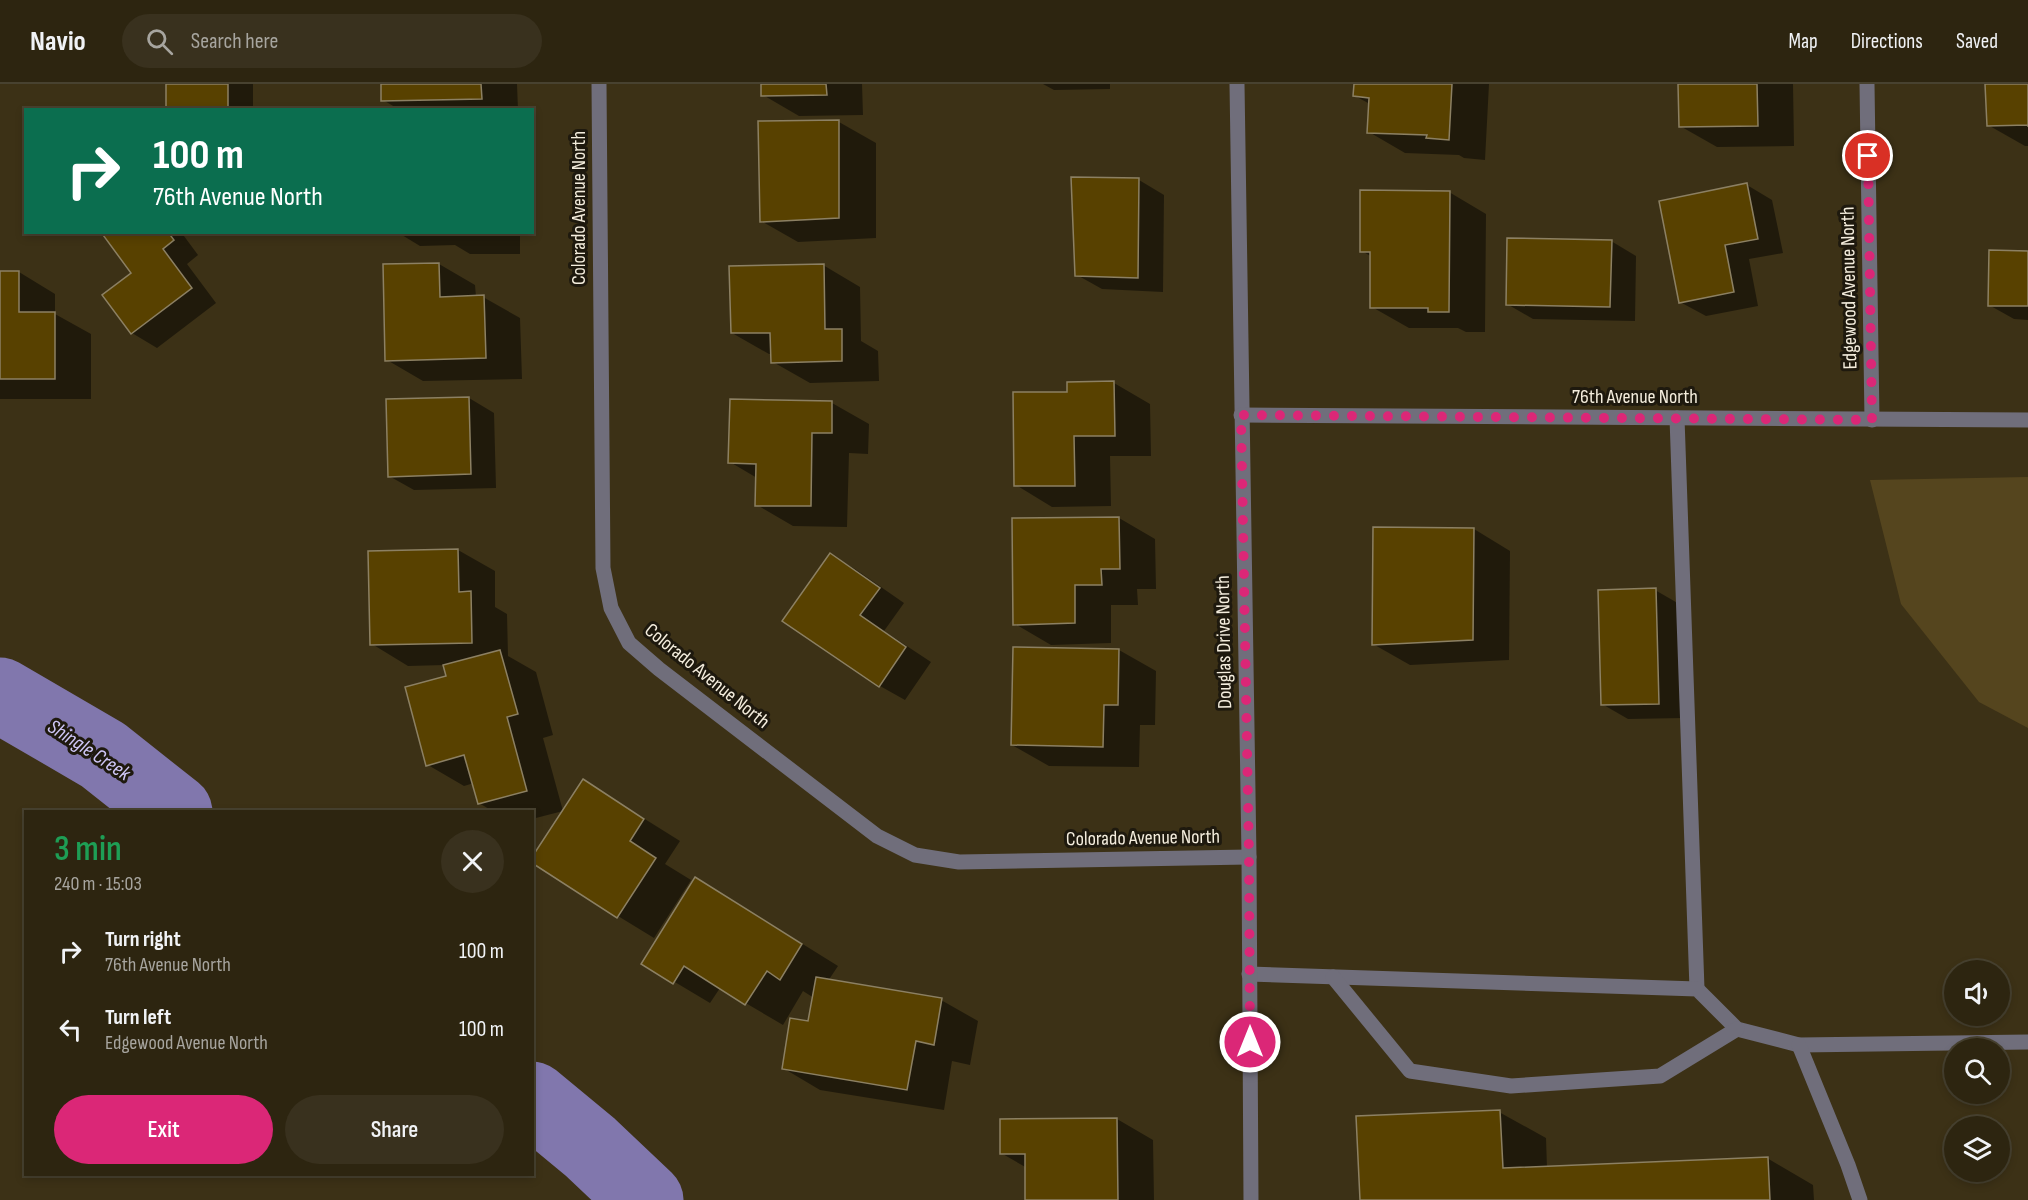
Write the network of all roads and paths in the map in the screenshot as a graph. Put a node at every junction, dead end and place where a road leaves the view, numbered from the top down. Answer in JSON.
{"nodes":[{"id":1,"x":599,"y":84,"type":"edge"},
{"id":2,"x":1238,"y":84,"type":"edge"},
{"id":3,"x":1867,"y":84,"type":"edge"},
{"id":4,"x":1241,"y":415,"type":"junction"},
{"id":5,"x":1677,"y":418,"type":"junction"},
{"id":6,"x":1872,"y":420,"type":"junction"},
{"id":7,"x":2028,"y":420,"type":"edge"},
{"id":8,"x":1249,"y":857,"type":"junction"},
{"id":9,"x":1249,"y":974,"type":"junction"},
{"id":10,"x":1332,"y":977,"type":"junction"},
{"id":11,"x":1697,"y":989,"type":"junction"},
{"id":12,"x":1737,"y":1029,"type":"junction"},
{"id":13,"x":2028,"y":1042,"type":"edge"},
{"id":14,"x":1799,"y":1045,"type":"junction"},
{"id":15,"x":1251,"y":1200,"type":"edge"},
{"id":16,"x":1860,"y":1200,"type":"edge"}],
"edges":[{"from":1,"to":8,"type":"street","name":"Colorado Avenue North"},
{"from":2,"to":4,"type":"street","name":"Douglas Drive North"},
{"from":3,"to":6,"type":"street","name":"Edgewood Avenue North"},
{"from":4,"to":5,"type":"street","name":"76th Avenue North"},
{"from":4,"to":8,"type":"street","name":"Douglas Drive North"},
{"from":5,"to":6,"type":"street","name":"76th Avenue North"},
{"from":5,"to":11,"type":"street"},
{"from":6,"to":7,"type":"street","name":"76th Avenue North"},
{"from":8,"to":9,"type":"street","name":"Douglas Drive North"},
{"from":9,"to":10,"type":"street"},
{"from":9,"to":15,"type":"street","name":"Douglas Drive North"},
{"from":10,"to":11,"type":"street"},
{"from":10,"to":12,"type":"street"},
{"from":11,"to":12,"type":"street"},
{"from":12,"to":14,"type":"street"},
{"from":13,"to":14,"type":"street"},
{"from":14,"to":16,"type":"street"}]}
